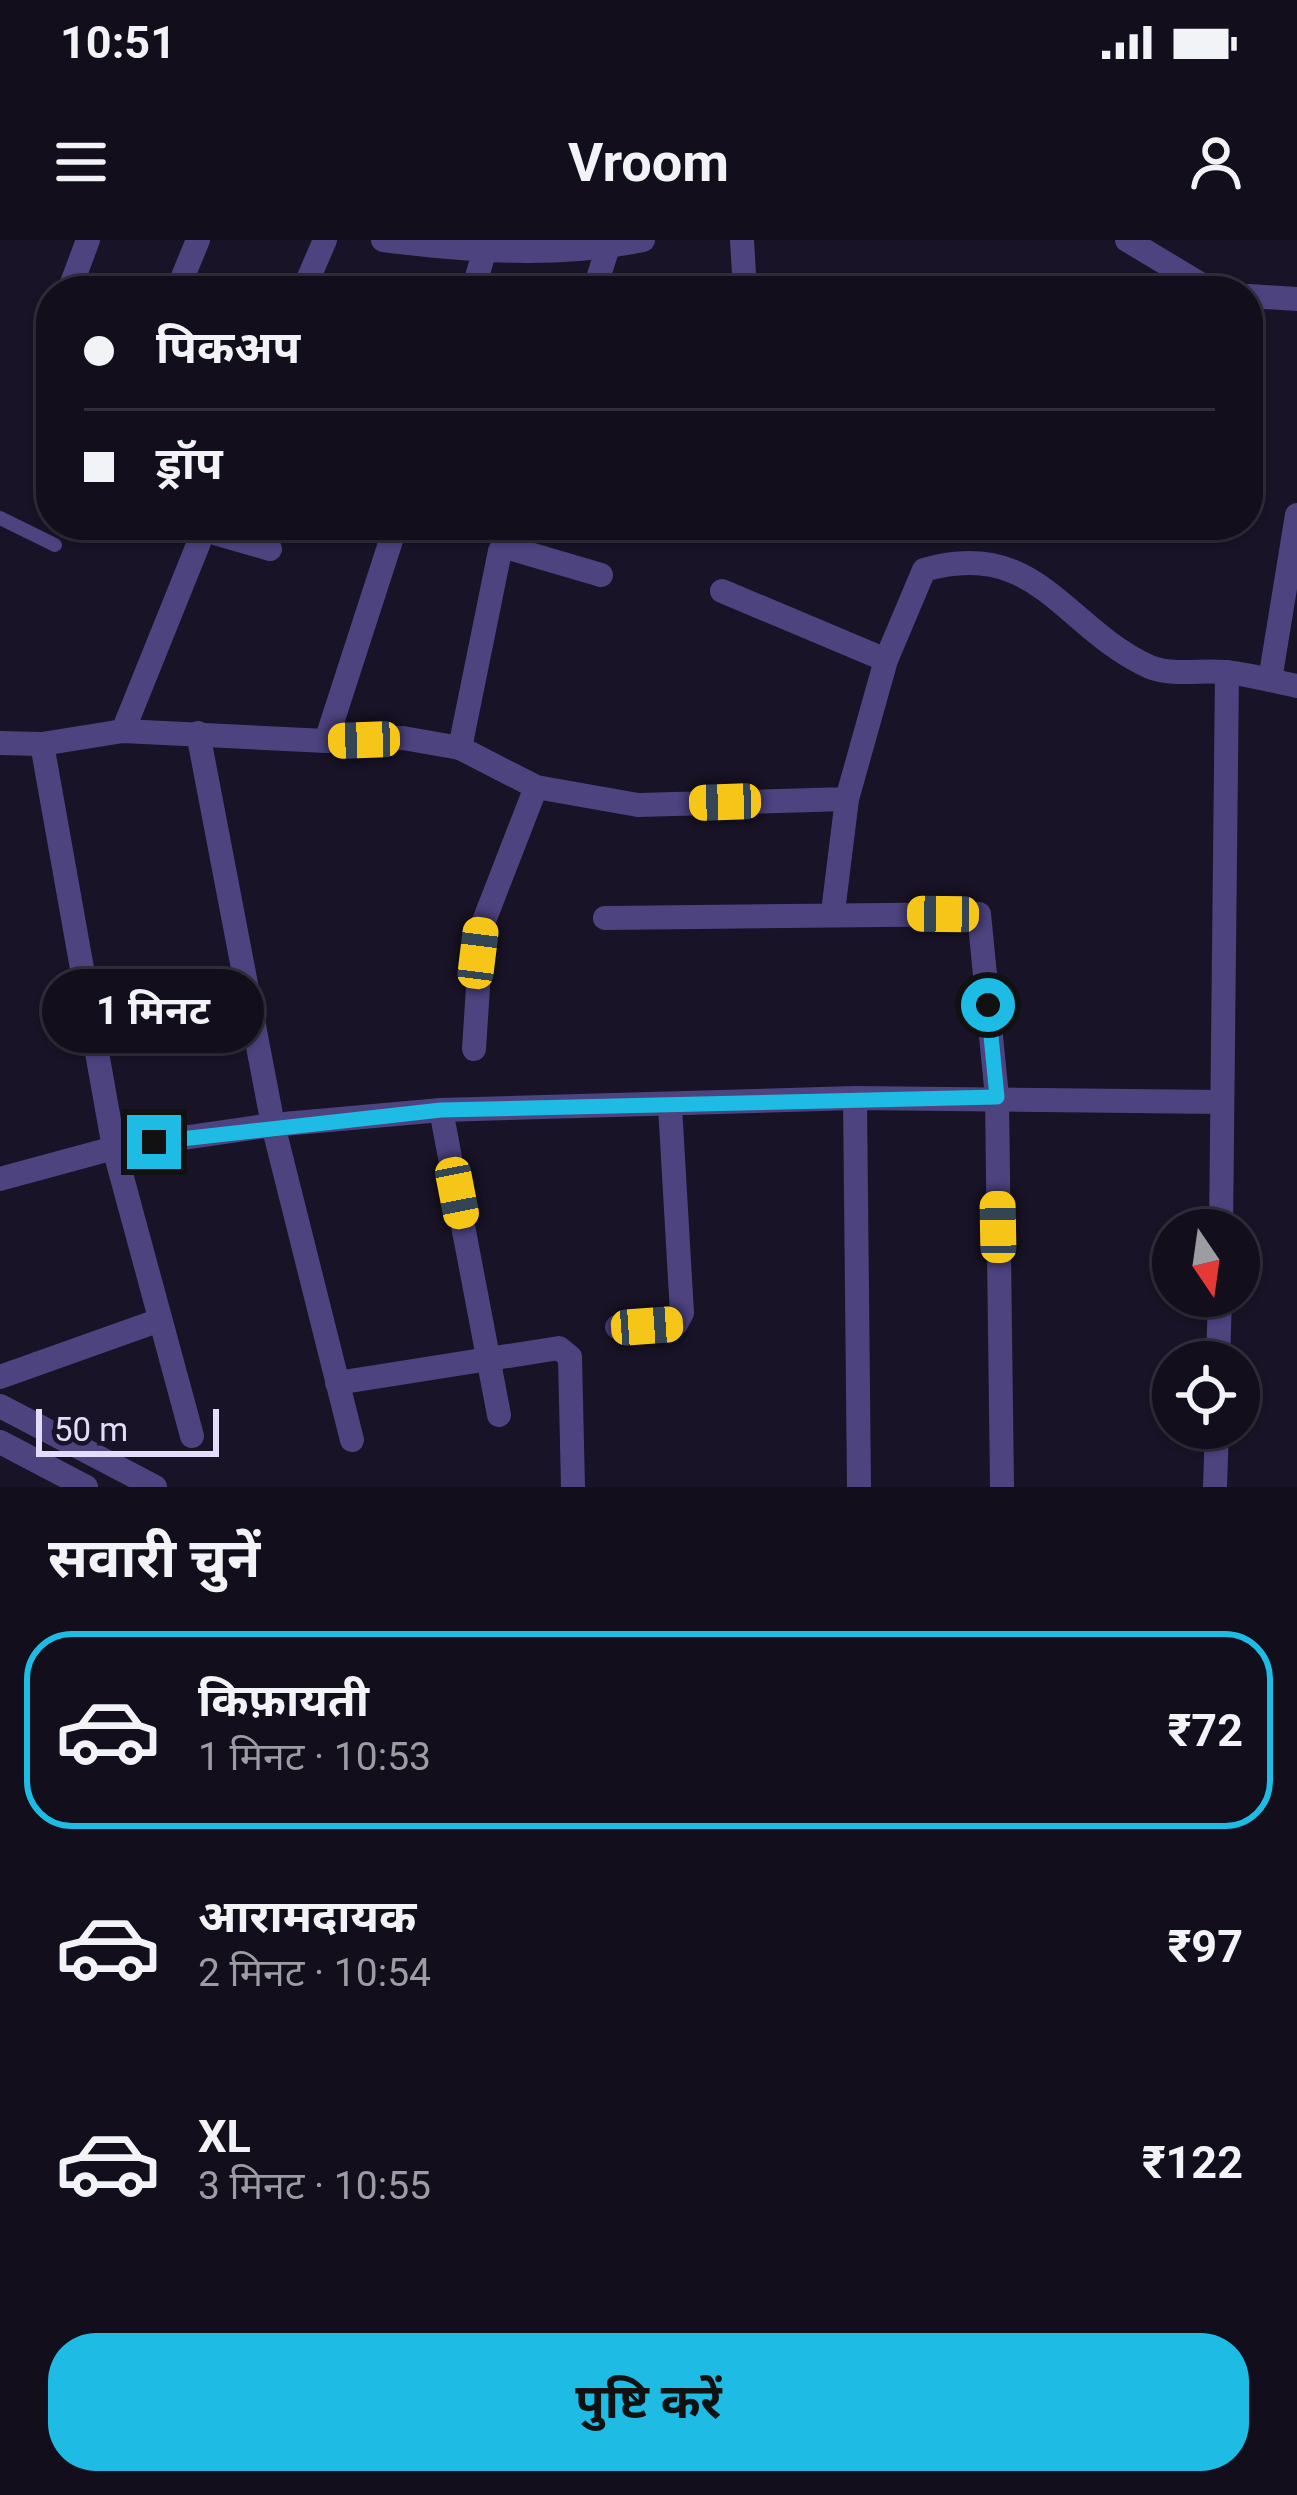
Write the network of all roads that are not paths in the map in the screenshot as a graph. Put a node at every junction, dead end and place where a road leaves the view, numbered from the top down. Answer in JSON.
{"nodes":[{"id":1,"x":88,"y":240,"type":"edge"},
{"id":2,"x":198,"y":240,"type":"edge"},
{"id":3,"x":325,"y":240,"type":"edge"},
{"id":4,"x":383,"y":240,"type":"edge"},
{"id":5,"x":643,"y":240,"type":"edge"},
{"id":6,"x":742,"y":240,"type":"edge"},
{"id":7,"x":1127,"y":240,"type":"edge"},
{"id":8,"x":486,"y":247,"type":"edge"},
{"id":9,"x":608,"y":247,"type":"junction"},
{"id":10,"x":75,"y":276,"type":"edge"},
{"id":11,"x":183,"y":276,"type":"edge"},
{"id":12,"x":309,"y":276,"type":"edge"},
{"id":13,"x":477,"y":276,"type":"edge"},
{"id":14,"x":599,"y":276,"type":"edge"},
{"id":15,"x":744,"y":276,"type":"edge"},
{"id":16,"x":1187,"y":276,"type":"edge"},
{"id":17,"x":1263,"y":297,"type":"edge"},
{"id":18,"x":1297,"y":298,"type":"edge"},
{"id":19,"x":1297,"y":514,"type":"edge"},
{"id":20,"x":0,"y":518,"type":"edge"},
{"id":21,"x":36,"y":536,"type":"edge"},
{"id":22,"x":45,"y":540,"type":"edge"},
{"id":23,"x":194,"y":540,"type":"edge"},
{"id":24,"x":241,"y":540,"type":"edge"},
{"id":25,"x":391,"y":540,"type":"edge"},
{"id":26,"x":55,"y":545,"type":"dead end"},
{"id":27,"x":270,"y":549,"type":"dead end"},
{"id":28,"x":601,"y":575,"type":"dead end"},
{"id":29,"x":722,"y":591,"type":"dead end"},
{"id":30,"x":886,"y":660,"type":"junction"},
{"id":31,"x":1227,"y":672,"type":"junction"},
{"id":32,"x":1270,"y":680,"type":"junction"},
{"id":33,"x":1297,"y":686,"type":"edge"},
{"id":34,"x":123,"y":731,"type":"junction"},
{"id":35,"x":198,"y":733,"type":"junction"},
{"id":36,"x":326,"y":741,"type":"junction"},
{"id":37,"x":0,"y":743,"type":"edge"},
{"id":38,"x":42,"y":744,"type":"junction"},
{"id":39,"x":460,"y":748,"type":"junction"},
{"id":40,"x":536,"y":787,"type":"junction"},
{"id":41,"x":847,"y":799,"type":"junction"},
{"id":42,"x":833,"y":912,"type":"junction"},
{"id":43,"x":605,"y":918,"type":"dead end"},
{"id":44,"x":474,"y":1049,"type":"dead end"},
{"id":45,"x":997,"y":1097,"type":"junction"},
{"id":46,"x":855,"y":1098,"type":"junction"},
{"id":47,"x":1222,"y":1102,"type":"junction"},
{"id":48,"x":670,"y":1106,"type":"junction"},
{"id":49,"x":441,"y":1110,"type":"junction"},
{"id":50,"x":273,"y":1125,"type":"junction"},
{"id":51,"x":114,"y":1148,"type":"junction"},
{"id":52,"x":0,"y":1179,"type":"edge"},
{"id":53,"x":1221,"y":1209,"type":"edge"},
{"id":54,"x":160,"y":1320,"type":"junction"},
{"id":55,"x":617,"y":1328,"type":"dead end"},
{"id":56,"x":488,"y":1360,"type":"junction"},
{"id":57,"x":0,"y":1377,"type":"edge"},
{"id":58,"x":338,"y":1383,"type":"junction"},
{"id":59,"x":0,"y":1406,"type":"edge"},
{"id":60,"x":499,"y":1415,"type":"dead end"},
{"id":61,"x":192,"y":1436,"type":"dead end"},
{"id":62,"x":352,"y":1440,"type":"dead end"},
{"id":63,"x":0,"y":1442,"type":"edge"},
{"id":64,"x":1216,"y":1449,"type":"edge"},
{"id":65,"x":86,"y":1487,"type":"edge"},
{"id":66,"x":155,"y":1487,"type":"edge"},
{"id":67,"x":573,"y":1487,"type":"edge"},
{"id":68,"x":859,"y":1487,"type":"edge"},
{"id":69,"x":1002,"y":1487,"type":"edge"},
{"id":70,"x":1215,"y":1487,"type":"edge"}],
"edges":[{"from":1,"to":10,"type":"street"},
{"from":2,"to":11,"type":"street"},
{"from":3,"to":12,"type":"street"},
{"from":4,"to":8,"type":"street"},
{"from":5,"to":9,"type":"street"},
{"from":6,"to":15,"type":"street"},
{"from":7,"to":16,"type":"street"},
{"from":8,"to":9,"type":"street"},
{"from":8,"to":13,"type":"street"},
{"from":9,"to":14,"type":"street"},
{"from":17,"to":18,"type":"street"},
{"from":19,"to":32,"type":"street"},
{"from":20,"to":21,"type":"lane"},
{"from":22,"to":26,"type":"lane"},
{"from":23,"to":34,"type":"street"},
{"from":24,"to":27,"type":"street"},
{"from":25,"to":36,"type":"street"},
{"from":28,"to":39,"type":"street"},
{"from":29,"to":30,"type":"street"},
{"from":30,"to":31,"type":"street"},
{"from":30,"to":41,"type":"street"},
{"from":31,"to":32,"type":"street"},
{"from":31,"to":47,"type":"street"},
{"from":32,"to":33,"type":"street"},
{"from":34,"to":35,"type":"street"},
{"from":34,"to":38,"type":"street"},
{"from":35,"to":36,"type":"street"},
{"from":35,"to":50,"type":"street"},
{"from":36,"to":39,"type":"street"},
{"from":37,"to":38,"type":"street"},
{"from":38,"to":51,"type":"street"},
{"from":39,"to":40,"type":"street"},
{"from":40,"to":41,"type":"street"},
{"from":40,"to":44,"type":"street"},
{"from":41,"to":42,"type":"street"},
{"from":42,"to":43,"type":"street"},
{"from":42,"to":45,"type":"street"},
{"from":45,"to":46,"type":"street"},
{"from":45,"to":47,"type":"street"},
{"from":45,"to":69,"type":"street"},
{"from":46,"to":48,"type":"street"},
{"from":46,"to":68,"type":"street"},
{"from":47,"to":53,"type":"street"},
{"from":48,"to":49,"type":"street"},
{"from":48,"to":55,"type":"street"},
{"from":49,"to":50,"type":"street"},
{"from":49,"to":56,"type":"street"},
{"from":50,"to":51,"type":"street"},
{"from":50,"to":58,"type":"street"},
{"from":51,"to":52,"type":"street"},
{"from":51,"to":54,"type":"street"},
{"from":54,"to":57,"type":"street"},
{"from":54,"to":61,"type":"street"},
{"from":56,"to":58,"type":"street"},
{"from":56,"to":60,"type":"street"},
{"from":56,"to":67,"type":"street"},
{"from":58,"to":62,"type":"street"},
{"from":59,"to":66,"type":"street"},
{"from":63,"to":65,"type":"street"},
{"from":64,"to":70,"type":"street"}]}
